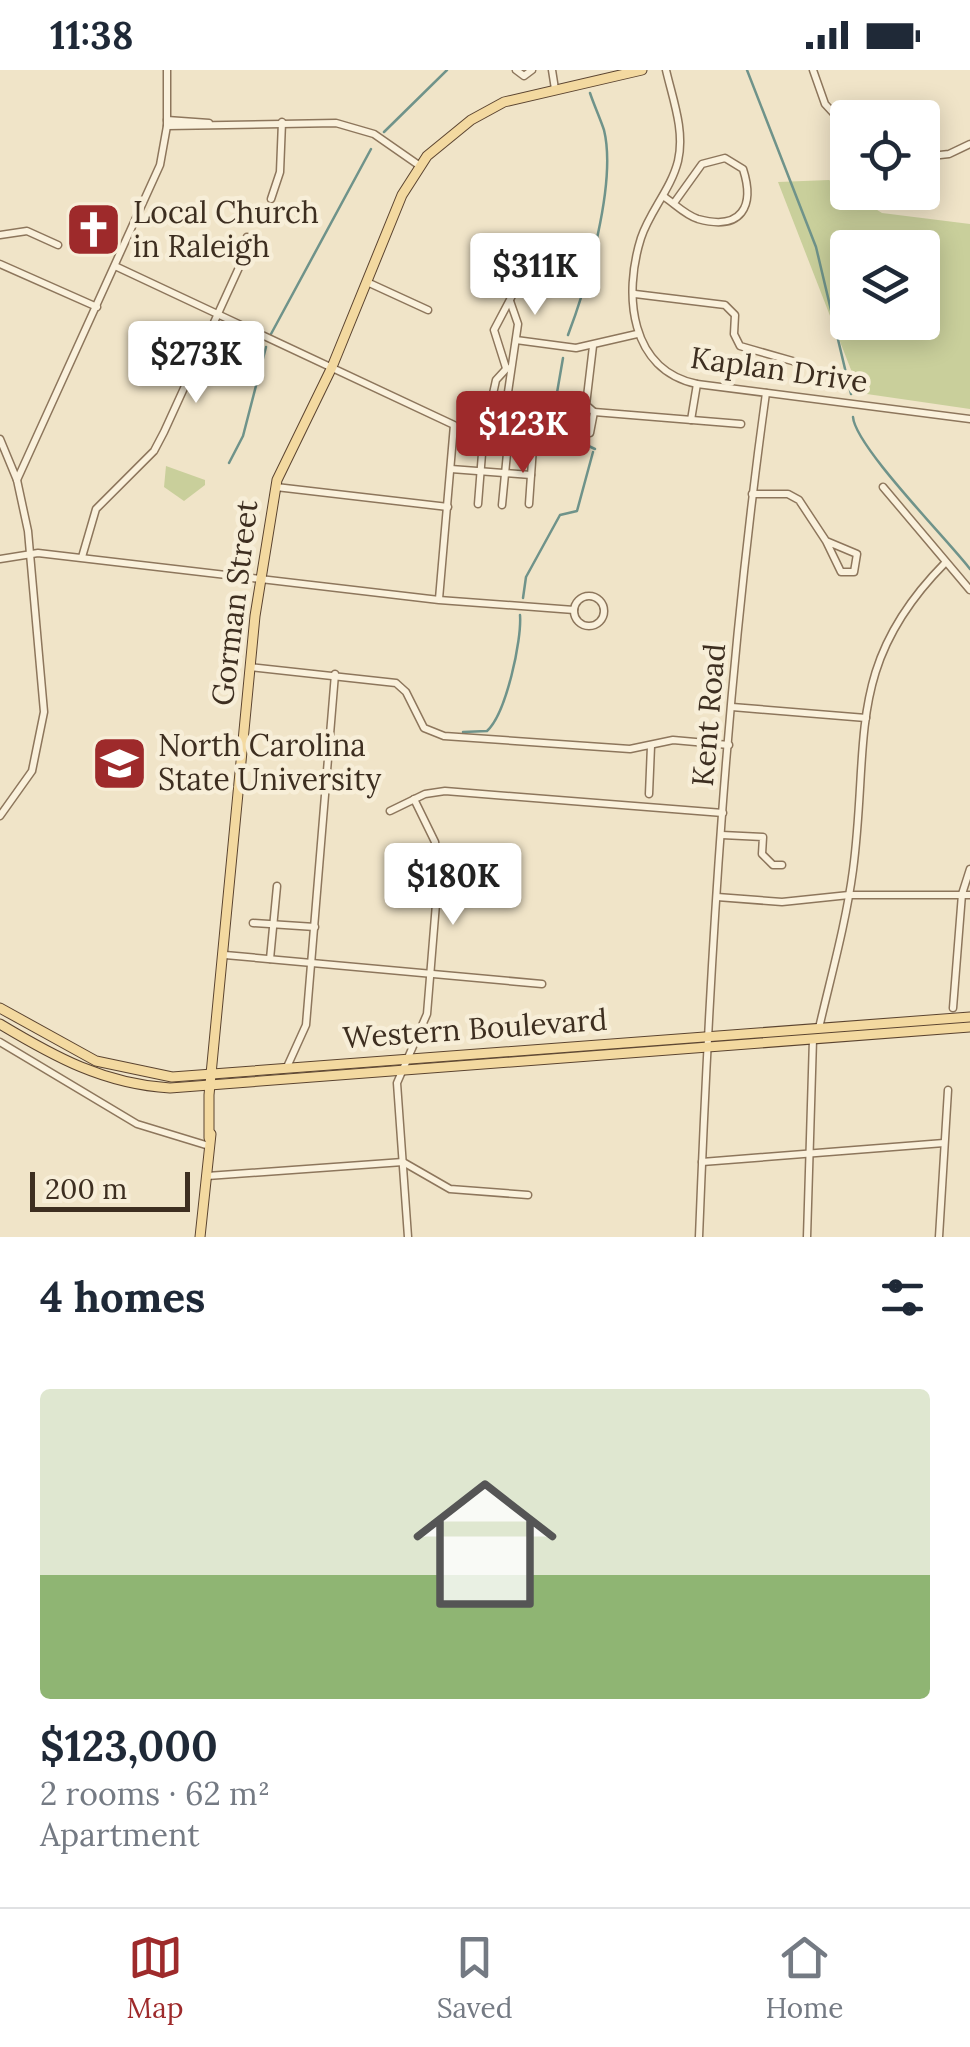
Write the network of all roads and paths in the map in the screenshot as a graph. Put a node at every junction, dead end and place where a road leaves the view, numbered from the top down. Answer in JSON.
{"nodes":[{"id":1,"x":167,"y":70,"type":"edge"},
{"id":2,"x":516,"y":70,"type":"edge"},
{"id":3,"x":532,"y":70,"type":"edge"},
{"id":4,"x":552,"y":70,"type":"edge"},
{"id":5,"x":642,"y":70,"type":"edge"},
{"id":6,"x":666,"y":70,"type":"edge"},
{"id":7,"x":813,"y":70,"type":"edge"},
{"id":8,"x":555,"y":88,"type":"junction"},
{"id":9,"x":830,"y":109,"type":"edge"},
{"id":10,"x":282,"y":122,"type":"junction"},
{"id":11,"x":167,"y":123,"type":"junction"},
{"id":12,"x":970,"y":145,"type":"edge"},
{"id":13,"x":940,"y":155,"type":"edge"},
{"id":14,"x":420,"y":166,"type":"junction"},
{"id":15,"x":663,"y":196,"type":"junction"},
{"id":16,"x":270,"y":198,"type":"dead end"},
{"id":17,"x":674,"y":202,"type":"junction"},
{"id":18,"x":0,"y":235,"type":"edge"},
{"id":19,"x":247,"y":238,"type":"dead end"},
{"id":20,"x":58,"y":245,"type":"dead end"},
{"id":21,"x":534,"y":254,"type":"dead end"},
{"id":22,"x":0,"y":264,"type":"edge"},
{"id":23,"x":116,"y":266,"type":"junction"},
{"id":24,"x":476,"y":270,"type":"dead end"},
{"id":25,"x":367,"y":282,"type":"junction"},
{"id":26,"x":514,"y":286,"type":"junction"},
{"id":27,"x":635,"y":294,"type":"junction"},
{"id":28,"x":510,"y":300,"type":"junction"},
{"id":29,"x":97,"y":306,"type":"junction"},
{"id":30,"x":428,"y":310,"type":"dead end"},
{"id":31,"x":218,"y":314,"type":"junction"},
{"id":32,"x":637,"y":334,"type":"junction"},
{"id":33,"x":516,"y":340,"type":"junction"},
{"id":34,"x":593,"y":346,"type":"junction"},
{"id":35,"x":796,"y":362,"type":"dead end"},
{"id":36,"x":332,"y":367,"type":"junction"},
{"id":37,"x":510,"y":367,"type":"junction"},
{"id":38,"x":697,"y":384,"type":"junction"},
{"id":39,"x":766,"y":393,"type":"junction"},
{"id":40,"x":492,"y":396,"type":"junction"},
{"id":41,"x":507,"y":400,"type":"junction"},
{"id":42,"x":538,"y":406,"type":"dead end"},
{"id":43,"x":594,"y":412,"type":"junction"},
{"id":44,"x":970,"y":418,"type":"edge"},
{"id":45,"x":691,"y":420,"type":"junction"},
{"id":46,"x":741,"y":424,"type":"dead end"},
{"id":47,"x":486,"y":426,"type":"dead end"},
{"id":48,"x":590,"y":433,"type":"dead end"},
{"id":49,"x":0,"y":439,"type":"edge"},
{"id":50,"x":483,"y":441,"type":"dead end"},
{"id":51,"x":508,"y":443,"type":"dead end"},
{"id":52,"x":533,"y":446,"type":"dead end"},
{"id":53,"x":451,"y":469,"type":"junction"},
{"id":54,"x":480,"y":471,"type":"junction"},
{"id":55,"x":505,"y":473,"type":"junction"},
{"id":56,"x":531,"y":476,"type":"junction"},
{"id":57,"x":16,"y":480,"type":"junction"},
{"id":58,"x":275,"y":487,"type":"junction"},
{"id":59,"x":882,"y":487,"type":"dead end"},
{"id":60,"x":752,"y":494,"type":"junction"},
{"id":61,"x":478,"y":504,"type":"dead end"},
{"id":62,"x":528,"y":504,"type":"dead end"},
{"id":63,"x":502,"y":506,"type":"dead end"},
{"id":64,"x":448,"y":508,"type":"junction"},
{"id":65,"x":826,"y":541,"type":"junction"},
{"id":66,"x":31,"y":554,"type":"junction"},
{"id":67,"x":82,"y":558,"type":"junction"},
{"id":68,"x":0,"y":559,"type":"edge"},
{"id":69,"x":945,"y":563,"type":"junction"},
{"id":70,"x":260,"y":579,"type":"junction"},
{"id":71,"x":970,"y":590,"type":"edge"},
{"id":72,"x":439,"y":600,"type":"junction"},
{"id":73,"x":574,"y":610,"type":"junction"},
{"id":74,"x":250,"y":667,"type":"junction"},
{"id":75,"x":335,"y":674,"type":"junction"},
{"id":76,"x":732,"y":707,"type":"junction"},
{"id":77,"x":866,"y":718,"type":"junction"},
{"id":78,"x":729,"y":744,"type":"junction"},
{"id":79,"x":651,"y":746,"type":"junction"},
{"id":80,"x":648,"y":794,"type":"dead end"},
{"id":81,"x":414,"y":799,"type":"junction"},
{"id":82,"x":390,"y":811,"type":"dead end"},
{"id":83,"x":724,"y":813,"type":"junction"},
{"id":84,"x":0,"y":816,"type":"edge"},
{"id":85,"x":722,"y":835,"type":"junction"},
{"id":86,"x":782,"y":866,"type":"dead end"},
{"id":87,"x":970,"y":869,"type":"edge"},
{"id":88,"x":277,"y":886,"type":"dead end"},
{"id":89,"x":849,"y":894,"type":"junction"},
{"id":90,"x":966,"y":894,"type":"edge"},
{"id":91,"x":717,"y":897,"type":"junction"},
{"id":92,"x":253,"y":923,"type":"dead end"},
{"id":93,"x":274,"y":924,"type":"junction"},
{"id":94,"x":315,"y":927,"type":"junction"},
{"id":95,"x":225,"y":955,"type":"junction"},
{"id":96,"x":270,"y":959,"type":"junction"},
{"id":97,"x":311,"y":963,"type":"junction"},
{"id":98,"x":432,"y":974,"type":"junction"},
{"id":99,"x":542,"y":984,"type":"dead end"},
{"id":100,"x":0,"y":1008,"type":"edge"},
{"id":101,"x":953,"y":1008,"type":"dead end"},
{"id":102,"x":970,"y":1017,"type":"edge"},
{"id":103,"x":0,"y":1024,"type":"edge"},
{"id":104,"x":970,"y":1027,"type":"edge"},
{"id":105,"x":819,"y":1028,"type":"junction"},
{"id":106,"x":813,"y":1039,"type":"junction"},
{"id":107,"x":0,"y":1042,"type":"edge"},
{"id":108,"x":706,"y":1042,"type":"junction"},
{"id":109,"x":408,"y":1058,"type":"junction"},
{"id":110,"x":286,"y":1068,"type":"junction"},
{"id":111,"x":402,"y":1072,"type":"junction"},
{"id":112,"x":214,"y":1074,"type":"junction"},
{"id":113,"x":212,"y":1086,"type":"junction"},
{"id":114,"x":948,"y":1090,"type":"dead end"},
{"id":115,"x":209,"y":1142,"type":"junction"},
{"id":116,"x":944,"y":1143,"type":"junction"},
{"id":117,"x":810,"y":1152,"type":"junction"},
{"id":118,"x":403,"y":1162,"type":"junction"},
{"id":119,"x":702,"y":1162,"type":"junction"},
{"id":120,"x":206,"y":1176,"type":"junction"},
{"id":121,"x":528,"y":1195,"type":"dead end"},
{"id":122,"x":200,"y":1237,"type":"edge"},
{"id":123,"x":408,"y":1237,"type":"edge"},
{"id":124,"x":699,"y":1237,"type":"edge"},
{"id":125,"x":806,"y":1237,"type":"edge"},
{"id":126,"x":939,"y":1237,"type":"edge"}],
"edges":[{"from":1,"to":11,"type":"street"},
{"from":2,"to":3,"type":"street"},
{"from":4,"to":8,"type":"street"},
{"from":5,"to":8,"type":"main road","name":"Gorman Street"},
{"from":6,"to":15,"type":"street"},
{"from":7,"to":9,"type":"street"},
{"from":8,"to":14,"type":"main road","name":"Gorman Street"},
{"from":10,"to":11,"type":"street"},
{"from":10,"to":14,"type":"street"},
{"from":10,"to":16,"type":"street"},
{"from":11,"to":23,"type":"street"},
{"from":12,"to":13,"type":"street"},
{"from":14,"to":25,"type":"main road","name":"Gorman Street"},
{"from":15,"to":17,"type":"street"},
{"from":15,"to":27,"type":"street"},
{"from":17,"to":17,"type":"street"},
{"from":18,"to":20,"type":"street"},
{"from":19,"to":31,"type":"street"},
{"from":21,"to":26,"type":"street"},
{"from":22,"to":29,"type":"street"},
{"from":23,"to":29,"type":"street"},
{"from":23,"to":31,"type":"street"},
{"from":24,"to":26,"type":"street"},
{"from":25,"to":30,"type":"street"},
{"from":25,"to":36,"type":"main road","name":"Gorman Street"},
{"from":26,"to":28,"type":"street"},
{"from":27,"to":32,"type":"street"},
{"from":27,"to":35,"type":"street"},
{"from":28,"to":33,"type":"street"},
{"from":28,"to":37,"type":"street"},
{"from":29,"to":57,"type":"street"},
{"from":31,"to":36,"type":"street"},
{"from":31,"to":67,"type":"street"},
{"from":32,"to":34,"type":"street"},
{"from":32,"to":38,"type":"street","name":"Kaplan Drive"},
{"from":33,"to":34,"type":"street"},
{"from":33,"to":37,"type":"street"},
{"from":34,"to":43,"type":"street"},
{"from":36,"to":53,"type":"street"},
{"from":36,"to":58,"type":"main road","name":"Gorman Street"},
{"from":37,"to":40,"type":"street"},
{"from":37,"to":41,"type":"street"},
{"from":38,"to":39,"type":"street","name":"Kaplan Drive"},
{"from":38,"to":45,"type":"street"},
{"from":39,"to":44,"type":"street","name":"Kaplan Drive"},
{"from":39,"to":60,"type":"street","name":"Kent Road"},
{"from":40,"to":41,"type":"street"},
{"from":40,"to":47,"type":"street"},
{"from":41,"to":42,"type":"street"},
{"from":43,"to":45,"type":"street"},
{"from":43,"to":48,"type":"street"},
{"from":45,"to":46,"type":"street"},
{"from":49,"to":57,"type":"street"},
{"from":50,"to":54,"type":"street"},
{"from":51,"to":55,"type":"street"},
{"from":52,"to":56,"type":"street"},
{"from":53,"to":54,"type":"street"},
{"from":53,"to":64,"type":"street"},
{"from":54,"to":55,"type":"street"},
{"from":54,"to":61,"type":"street"},
{"from":55,"to":56,"type":"street"},
{"from":55,"to":63,"type":"street"},
{"from":56,"to":62,"type":"street"},
{"from":57,"to":66,"type":"street"},
{"from":58,"to":64,"type":"street"},
{"from":58,"to":70,"type":"main road","name":"Gorman Street"},
{"from":59,"to":69,"type":"street"},
{"from":60,"to":65,"type":"street"},
{"from":60,"to":76,"type":"street","name":"Kent Road"},
{"from":64,"to":72,"type":"street"},
{"from":65,"to":65,"type":"street"},
{"from":66,"to":67,"type":"street"},
{"from":66,"to":68,"type":"street"},
{"from":66,"to":84,"type":"street"},
{"from":67,"to":70,"type":"street"},
{"from":69,"to":71,"type":"street"},
{"from":69,"to":77,"type":"street"},
{"from":70,"to":72,"type":"street"},
{"from":70,"to":74,"type":"main road","name":"Gorman Street"},
{"from":72,"to":73,"type":"street"},
{"from":73,"to":73,"type":"street"},
{"from":74,"to":75,"type":"street"},
{"from":74,"to":95,"type":"main road","name":"Gorman Street"},
{"from":75,"to":79,"type":"street"},
{"from":75,"to":94,"type":"street"},
{"from":76,"to":77,"type":"street"},
{"from":76,"to":78,"type":"street","name":"Kent Road"},
{"from":77,"to":89,"type":"street"},
{"from":78,"to":79,"type":"street"},
{"from":78,"to":83,"type":"street","name":"Kent Road"},
{"from":79,"to":80,"type":"street"},
{"from":81,"to":82,"type":"street"},
{"from":81,"to":83,"type":"street"},
{"from":81,"to":98,"type":"street"},
{"from":83,"to":85,"type":"street","name":"Kent Road"},
{"from":85,"to":86,"type":"street"},
{"from":85,"to":91,"type":"street","name":"Kent Road"},
{"from":87,"to":90,"type":"street"},
{"from":88,"to":93,"type":"street"},
{"from":89,"to":90,"type":"street"},
{"from":89,"to":91,"type":"street"},
{"from":89,"to":105,"type":"street"},
{"from":90,"to":101,"type":"street"},
{"from":91,"to":108,"type":"street","name":"Kent Road"},
{"from":92,"to":93,"type":"street"},
{"from":93,"to":94,"type":"street"},
{"from":93,"to":96,"type":"street"},
{"from":94,"to":97,"type":"street"},
{"from":95,"to":96,"type":"street"},
{"from":95,"to":112,"type":"main road","name":"Gorman Street"},
{"from":96,"to":97,"type":"street"},
{"from":97,"to":98,"type":"street"},
{"from":97,"to":110,"type":"street"},
{"from":98,"to":99,"type":"street"},
{"from":98,"to":109,"type":"street"},
{"from":100,"to":112,"type":"main road","name":"Western Boulevard"},
{"from":102,"to":105,"type":"main road","name":"Western Boulevard"},
{"from":103,"to":113,"type":"main road","name":"Western Boulevard"},
{"from":104,"to":106,"type":"main road","name":"Western Boulevard"},
{"from":105,"to":108,"type":"main road","name":"Western Boulevard"},
{"from":106,"to":108,"type":"main road","name":"Western Boulevard"},
{"from":106,"to":117,"type":"street"},
{"from":107,"to":115,"type":"street"},
{"from":108,"to":109,"type":"main road","name":"Western Boulevard"},
{"from":108,"to":111,"type":"main road","name":"Western Boulevard"},
{"from":108,"to":119,"type":"street","name":"Kent Road"},
{"from":109,"to":110,"type":"main road","name":"Western Boulevard"},
{"from":109,"to":111,"type":"street"},
{"from":110,"to":112,"type":"main road","name":"Western Boulevard"},
{"from":111,"to":113,"type":"main road","name":"Western Boulevard"},
{"from":111,"to":118,"type":"street"},
{"from":112,"to":113,"type":"main road","name":"Gorman Street"},
{"from":113,"to":115,"type":"main road","name":"Gorman Street"},
{"from":114,"to":116,"type":"street"},
{"from":115,"to":120,"type":"main road","name":"Gorman Street"},
{"from":116,"to":117,"type":"street"},
{"from":116,"to":126,"type":"street"},
{"from":117,"to":119,"type":"street"},
{"from":117,"to":125,"type":"street"},
{"from":118,"to":120,"type":"street"},
{"from":118,"to":121,"type":"street"},
{"from":118,"to":123,"type":"street"},
{"from":119,"to":124,"type":"street","name":"Kent Road"},
{"from":120,"to":122,"type":"main road","name":"Gorman Street"}]}
